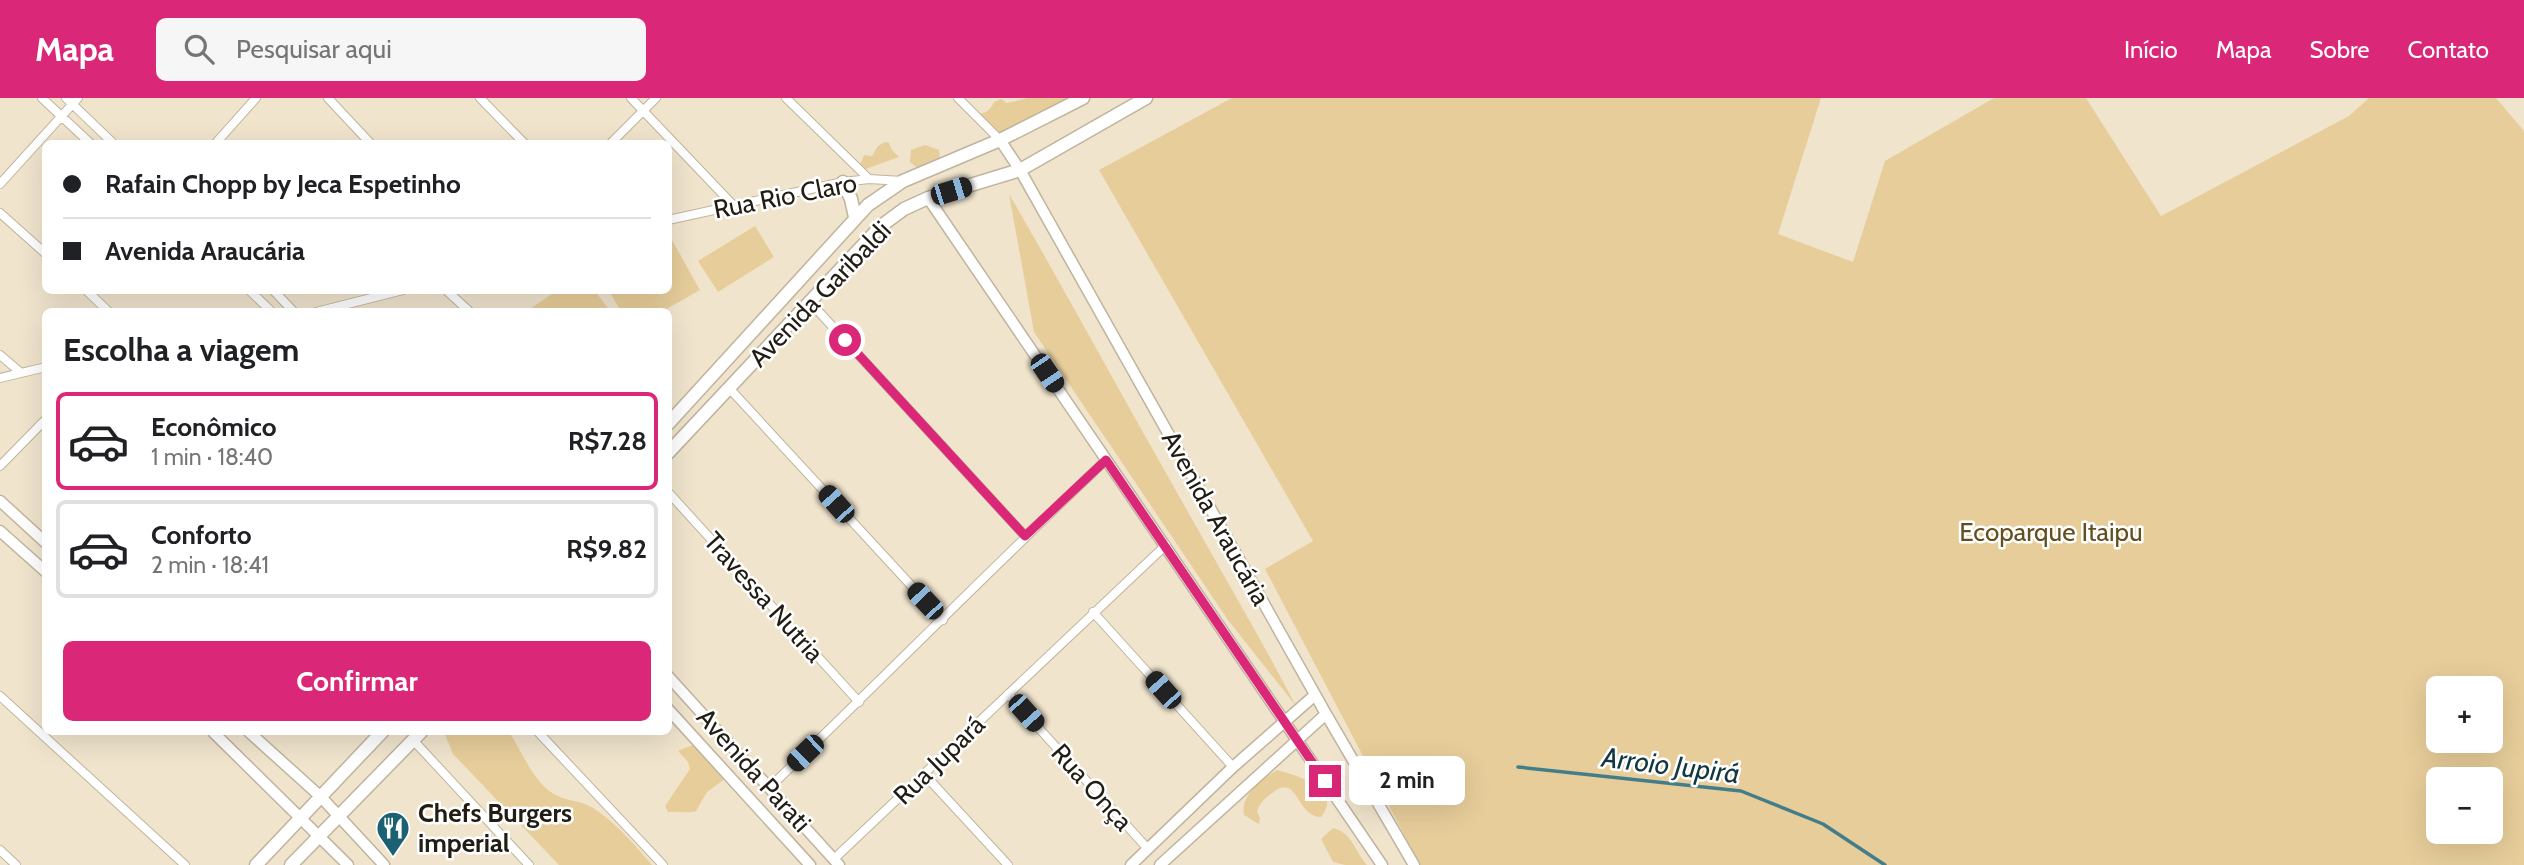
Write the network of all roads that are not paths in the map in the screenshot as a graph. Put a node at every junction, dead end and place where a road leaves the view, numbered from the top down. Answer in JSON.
{"nodes":[{"id":1,"x":42,"y":98,"type":"edge"},
{"id":2,"x":256,"y":98,"type":"edge"},
{"id":3,"x":328,"y":98,"type":"edge"},
{"id":4,"x":480,"y":98,"type":"edge"},
{"id":5,"x":631,"y":98,"type":"edge"},
{"id":6,"x":656,"y":98,"type":"edge"},
{"id":7,"x":786,"y":98,"type":"edge"},
{"id":8,"x":958,"y":98,"type":"edge"},
{"id":9,"x":1083,"y":98,"type":"edge"},
{"id":10,"x":1146,"y":98,"type":"edge"},
{"id":11,"x":72,"y":100,"type":"edge"},
{"id":12,"x":643,"y":111,"type":"junction"},
{"id":13,"x":61,"y":116,"type":"junction"},
{"id":14,"x":87,"y":140,"type":"edge"},
{"id":15,"x":110,"y":140,"type":"edge"},
{"id":16,"x":219,"y":140,"type":"edge"},
{"id":17,"x":367,"y":140,"type":"edge"},
{"id":18,"x":521,"y":140,"type":"edge"},
{"id":19,"x":614,"y":140,"type":"edge"},
{"id":20,"x":671,"y":140,"type":"edge"},
{"id":21,"x":1000,"y":140,"type":"junction"},
{"id":22,"x":672,"y":141,"type":"edge"},
{"id":23,"x":928,"y":170,"type":"junction"},
{"id":24,"x":1020,"y":170,"type":"junction"},
{"id":25,"x":869,"y":179,"type":"junction"},
{"id":26,"x":903,"y":181,"type":"junction"},
{"id":27,"x":843,"y":182,"type":"junction"},
{"id":28,"x":0,"y":184,"type":"edge"},
{"id":29,"x":928,"y":198,"type":"junction"},
{"id":30,"x":734,"y":206,"type":"junction"},
{"id":31,"x":0,"y":213,"type":"edge"},
{"id":32,"x":855,"y":217,"type":"junction"},
{"id":33,"x":672,"y":219,"type":"edge"},
{"id":34,"x":42,"y":250,"type":"edge"},
{"id":35,"x":90,"y":294,"type":"edge"},
{"id":36,"x":253,"y":294,"type":"edge"},
{"id":37,"x":277,"y":294,"type":"edge"},
{"id":38,"x":387,"y":294,"type":"edge"},
{"id":39,"x":450,"y":294,"type":"edge"},
{"id":40,"x":809,"y":301,"type":"junction"},
{"id":41,"x":105,"y":308,"type":"edge"},
{"id":42,"x":268,"y":308,"type":"edge"},
{"id":43,"x":290,"y":308,"type":"edge"},
{"id":44,"x":332,"y":308,"type":"edge"},
{"id":45,"x":466,"y":308,"type":"edge"},
{"id":46,"x":0,"y":355,"type":"edge"},
{"id":47,"x":42,"y":368,"type":"edge"},
{"id":48,"x":20,"y":372,"type":"junction"},
{"id":49,"x":0,"y":378,"type":"edge"},
{"id":50,"x":729,"y":388,"type":"junction"},
{"id":51,"x":672,"y":420,"type":"edge"},
{"id":52,"x":42,"y":423,"type":"edge"},
{"id":53,"x":672,"y":449,"type":"edge"},
{"id":54,"x":1106,"y":460,"type":"junction"},
{"id":55,"x":0,"y":466,"type":"edge"},
{"id":56,"x":672,"y":496,"type":"edge"},
{"id":57,"x":0,"y":501,"type":"edge"},
{"id":58,"x":0,"y":531,"type":"edge"},
{"id":59,"x":1025,"y":536,"type":"junction"},
{"id":60,"x":42,"y":539,"type":"edge"},
{"id":61,"x":1166,"y":545,"type":"junction"},
{"id":62,"x":42,"y":568,"type":"edge"},
{"id":63,"x":1093,"y":612,"type":"junction"},
{"id":64,"x":943,"y":620,"type":"junction"},
{"id":65,"x":672,"y":680,"type":"edge"},
{"id":66,"x":1008,"y":694,"type":"junction"},
{"id":67,"x":1315,"y":695,"type":"junction"},
{"id":68,"x":0,"y":696,"type":"edge"},
{"id":69,"x":859,"y":702,"type":"junction"},
{"id":70,"x":672,"y":713,"type":"edge"},
{"id":71,"x":1326,"y":714,"type":"junction"},
{"id":72,"x":1285,"y":721,"type":"junction"},
{"id":73,"x":42,"y":734,"type":"edge"},
{"id":74,"x":43,"y":735,"type":"edge"},
{"id":75,"x":216,"y":735,"type":"edge"},
{"id":76,"x":253,"y":735,"type":"edge"},
{"id":77,"x":379,"y":735,"type":"edge"},
{"id":78,"x":541,"y":735,"type":"edge"},
{"id":79,"x":417,"y":736,"type":"edge"},
{"id":80,"x":1297,"y":739,"type":"junction"},
{"id":81,"x":1233,"y":767,"type":"junction"},
{"id":82,"x":924,"y":774,"type":"junction"},
{"id":83,"x":769,"y":788,"type":"junction"},
{"id":84,"x":321,"y":797,"type":"junction"},
{"id":85,"x":339,"y":815,"type":"junction"},
{"id":86,"x":301,"y":818,"type":"junction"},
{"id":87,"x":319,"y":834,"type":"junction"},
{"id":88,"x":1148,"y":849,"type":"junction"},
{"id":89,"x":0,"y":850,"type":"edge"},
{"id":90,"x":837,"y":862,"type":"edge"},
{"id":91,"x":16,"y":865,"type":"edge"},
{"id":92,"x":185,"y":865,"type":"edge"},
{"id":93,"x":256,"y":865,"type":"edge"},
{"id":94,"x":291,"y":865,"type":"edge"},
{"id":95,"x":348,"y":865,"type":"edge"},
{"id":96,"x":384,"y":865,"type":"edge"},
{"id":97,"x":529,"y":865,"type":"edge"},
{"id":98,"x":663,"y":865,"type":"edge"},
{"id":99,"x":810,"y":865,"type":"edge"},
{"id":100,"x":1008,"y":865,"type":"edge"},
{"id":101,"x":1131,"y":865,"type":"edge"},
{"id":102,"x":1160,"y":865,"type":"edge"},
{"id":103,"x":1382,"y":865,"type":"edge"},
{"id":104,"x":1414,"y":865,"type":"edge"}],
"edges":[{"from":1,"to":13,"type":"street"},
{"from":2,"to":16,"type":"street"},
{"from":3,"to":17,"type":"street"},
{"from":4,"to":18,"type":"street"},
{"from":5,"to":12,"type":"street"},
{"from":6,"to":12,"type":"street"},
{"from":7,"to":25,"type":"street"},
{"from":8,"to":21,"type":"street"},
{"from":9,"to":21,"type":"main road","name":"Avenida Garibaldi"},
{"from":10,"to":24,"type":"main road","name":"Avenida Garibaldi"},
{"from":11,"to":13,"type":"street"},
{"from":11,"to":15,"type":"street"},
{"from":12,"to":19,"type":"street"},
{"from":12,"to":20,"type":"street"},
{"from":13,"to":14,"type":"street"},
{"from":13,"to":28,"type":"street"},
{"from":21,"to":23,"type":"main road","name":"Avenida Garibaldi"},
{"from":21,"to":24,"type":"street","name":"Avenida Araucária"},
{"from":22,"to":30,"type":"street"},
{"from":23,"to":26,"type":"main road","name":"Avenida Garibaldi"},
{"from":23,"to":29,"type":"main road"},
{"from":24,"to":29,"type":"main road","name":"Avenida Garibaldi"},
{"from":24,"to":67,"type":"street","name":"Avenida Araucária"},
{"from":25,"to":26,"type":"street","name":"Rua Rio Claro"},
{"from":25,"to":27,"type":"street","name":"Rua Rio Claro"},
{"from":26,"to":32,"type":"main road","name":"Avenida Garibaldi"},
{"from":27,"to":30,"type":"street","name":"Rua Rio Claro"},
{"from":27,"to":32,"type":"main road"},
{"from":29,"to":40,"type":"main road","name":"Avenida Garibaldi"},
{"from":29,"to":54,"type":"street","name":"Avenida Araucária"},
{"from":30,"to":33,"type":"street","name":"Rua Rio Claro"},
{"from":31,"to":34,"type":"street"},
{"from":32,"to":51,"type":"main road","name":"Avenida Garibaldi"},
{"from":35,"to":41,"type":"street"},
{"from":36,"to":42,"type":"street"},
{"from":37,"to":43,"type":"street"},
{"from":38,"to":44,"type":"street"},
{"from":39,"to":45,"type":"street"},
{"from":40,"to":50,"type":"main road","name":"Avenida Garibaldi"},
{"from":40,"to":59,"type":"street"},
{"from":46,"to":48,"type":"street"},
{"from":47,"to":48,"type":"street"},
{"from":48,"to":49,"type":"street"},
{"from":50,"to":53,"type":"main road","name":"Avenida Garibaldi"},
{"from":50,"to":64,"type":"street"},
{"from":52,"to":55,"type":"street"},
{"from":54,"to":59,"type":"street"},
{"from":54,"to":61,"type":"street","name":"Avenida Araucária"},
{"from":56,"to":69,"type":"street","name":"Travessa Nutria"},
{"from":57,"to":60,"type":"street"},
{"from":58,"to":62,"type":"street"},
{"from":59,"to":64,"type":"street"},
{"from":61,"to":63,"type":"street","name":"Rua Jupará"},
{"from":61,"to":72,"type":"street","name":"Avenida Araucária"},
{"from":63,"to":66,"type":"street","name":"Rua Jupará"},
{"from":63,"to":81,"type":"street"},
{"from":64,"to":69,"type":"street"},
{"from":65,"to":83,"type":"street","name":"Avenida Parati"},
{"from":66,"to":82,"type":"street","name":"Rua Jupará"},
{"from":66,"to":88,"type":"street","name":"Rua Onça"},
{"from":67,"to":71,"type":"street","name":"Avenida Araucária"},
{"from":67,"to":72,"type":"street"},
{"from":68,"to":73,"type":"street"},
{"from":69,"to":83,"type":"street"},
{"from":70,"to":99,"type":"street","name":"Avenida Parati"},
{"from":71,"to":80,"type":"street"},
{"from":71,"to":104,"type":"street","name":"Avenida Araucária"},
{"from":72,"to":80,"type":"street","name":"Avenida Araucária"},
{"from":72,"to":81,"type":"street"},
{"from":74,"to":92,"type":"street"},
{"from":75,"to":86,"type":"street"},
{"from":76,"to":84,"type":"street"},
{"from":77,"to":84,"type":"main road"},
{"from":78,"to":98,"type":"street"},
{"from":79,"to":85,"type":"main road"},
{"from":79,"to":97,"type":"street"},
{"from":80,"to":102,"type":"street"},
{"from":80,"to":103,"type":"street","name":"Avenida Araucária"},
{"from":81,"to":88,"type":"street"},
{"from":82,"to":90,"type":"street","name":"Rua Jupará"},
{"from":82,"to":100,"type":"street"},
{"from":83,"to":90,"type":"street","name":"Avenida Parati"},
{"from":84,"to":85,"type":"street"},
{"from":84,"to":86,"type":"main road"},
{"from":85,"to":87,"type":"main road"},
{"from":85,"to":96,"type":"street"},
{"from":86,"to":87,"type":"street"},
{"from":86,"to":93,"type":"main road"},
{"from":87,"to":94,"type":"main road"},
{"from":87,"to":95,"type":"street"},
{"from":88,"to":101,"type":"street"},
{"from":89,"to":91,"type":"street"}]}
